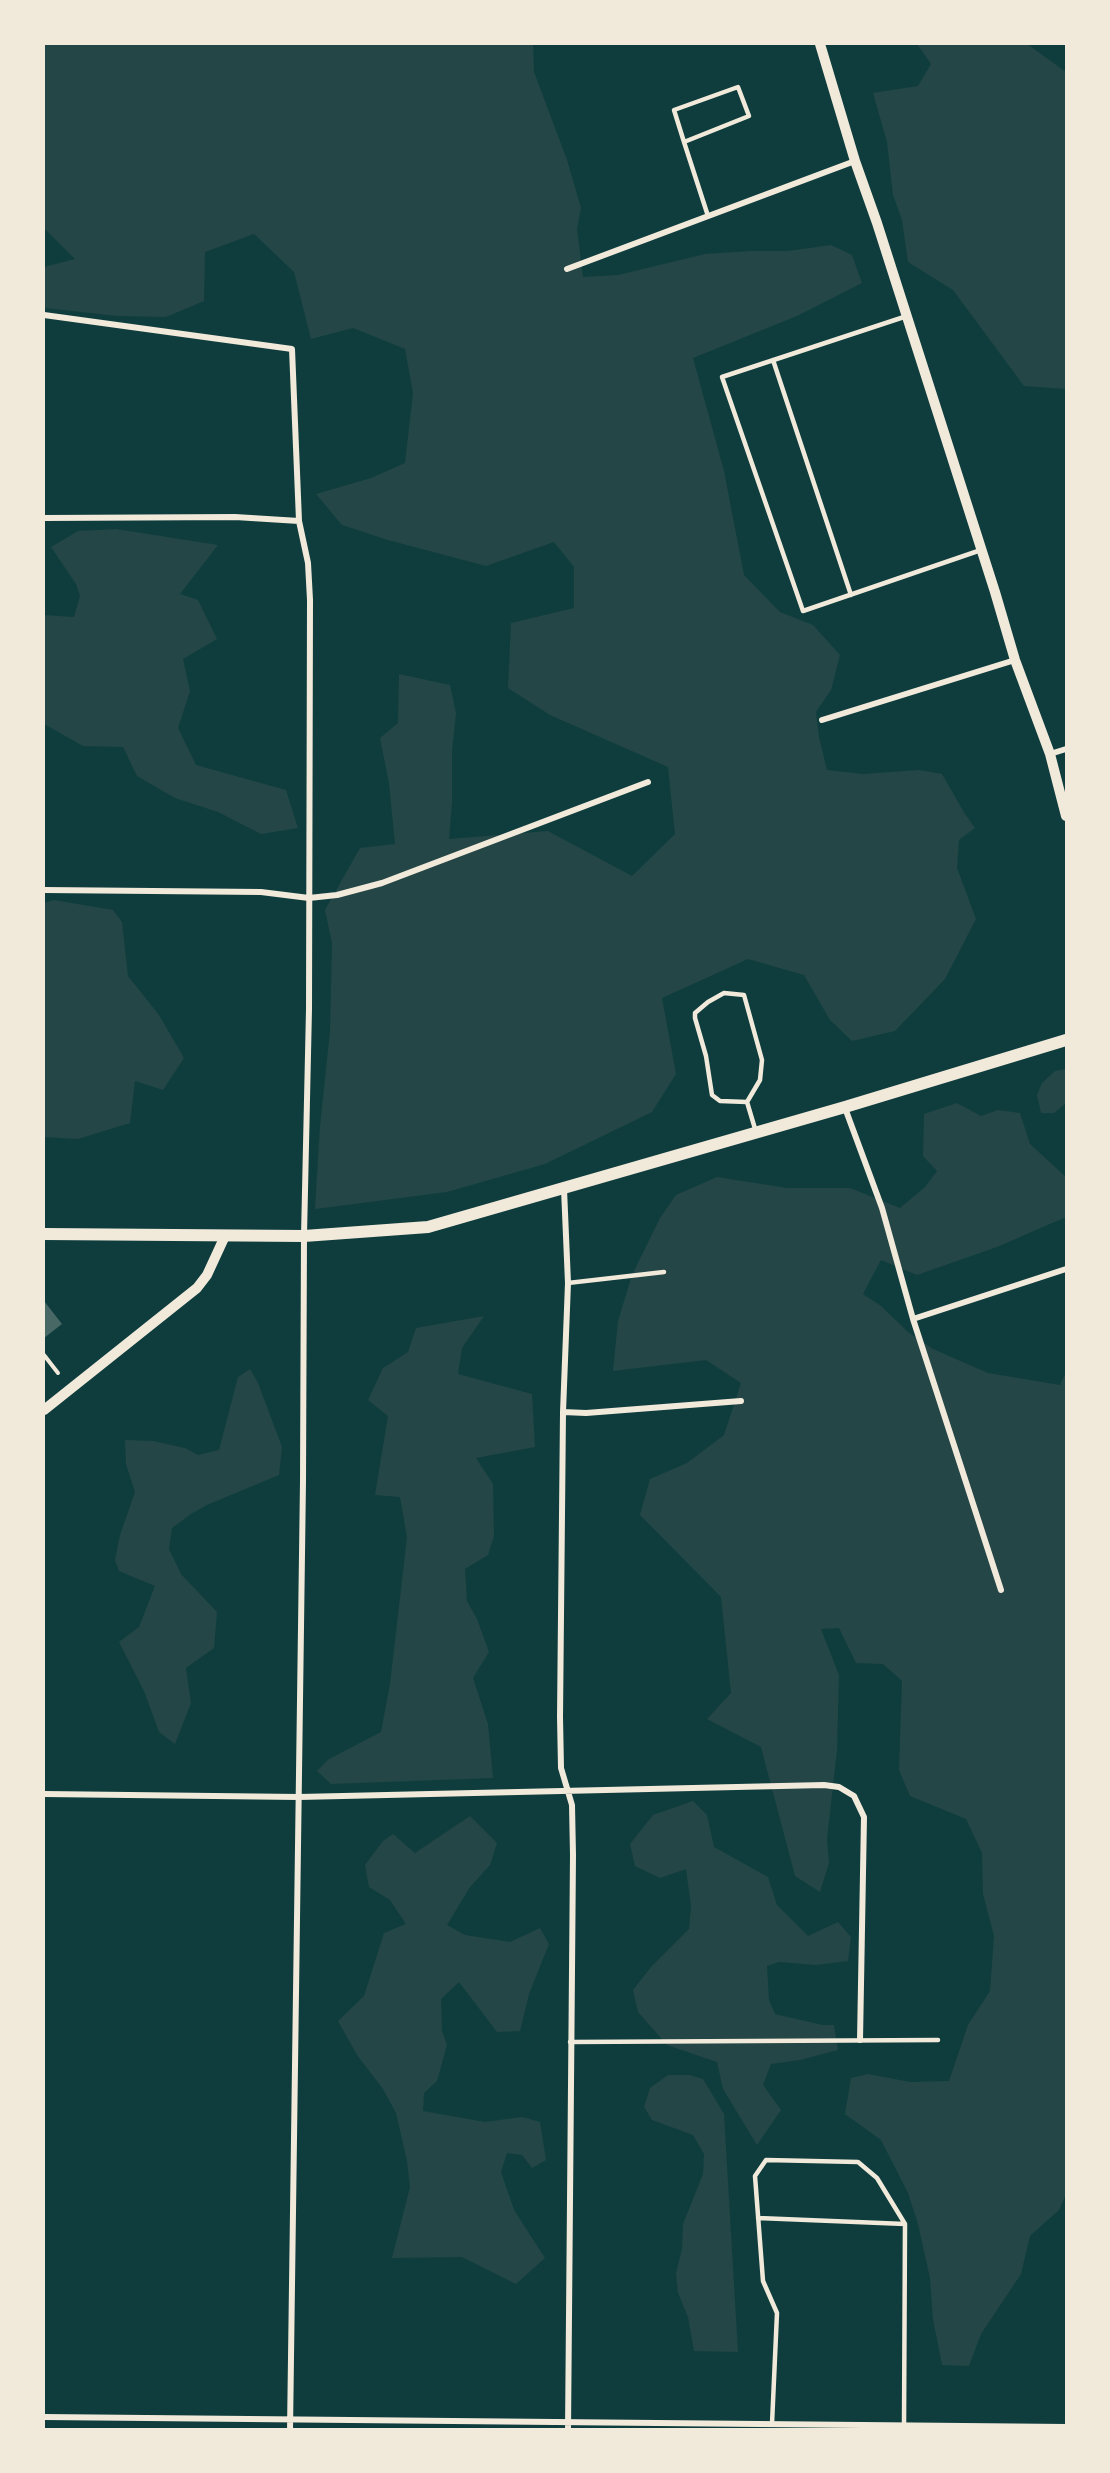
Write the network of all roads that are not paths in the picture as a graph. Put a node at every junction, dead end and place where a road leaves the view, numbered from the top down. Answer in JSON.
{"nodes":[{"id":1,"x":820,"y":44,"type":"edge"},
{"id":2,"x":684,"y":142,"type":"junction"},
{"id":3,"x":855,"y":161,"type":"junction"},
{"id":4,"x":708,"y":216,"type":"junction"},
{"id":5,"x":567,"y":269,"type":"dead end"},
{"id":6,"x":44,"y":315,"type":"edge"},
{"id":7,"x":907,"y":316,"type":"junction"},
{"id":8,"x":774,"y":360,"type":"junction"},
{"id":9,"x":44,"y":518,"type":"edge"},
{"id":10,"x":299,"y":521,"type":"junction"},
{"id":11,"x":981,"y":550,"type":"junction"},
{"id":12,"x":851,"y":595,"type":"junction"},
{"id":13,"x":1015,"y":660,"type":"junction"},
{"id":14,"x":822,"y":720,"type":"dead end"},
{"id":15,"x":1066,"y":749,"type":"edge"},
{"id":16,"x":1050,"y":754,"type":"junction"},
{"id":17,"x":648,"y":782,"type":"dead end"},
{"id":18,"x":1066,"y":816,"type":"edge"},
{"id":19,"x":44,"y":890,"type":"edge"},
{"id":20,"x":309,"y":898,"type":"junction"},
{"id":21,"x":1066,"y":1040,"type":"edge"},
{"id":22,"x":747,"y":1102,"type":"junction"},
{"id":23,"x":845,"y":1107,"type":"junction"},
{"id":24,"x":756,"y":1132,"type":"junction"},
{"id":25,"x":564,"y":1189,"type":"junction"},
{"id":26,"x":44,"y":1234,"type":"edge"},
{"id":27,"x":225,"y":1236,"type":"junction"},
{"id":28,"x":304,"y":1236,"type":"junction"},
{"id":29,"x":1066,"y":1269,"type":"edge"},
{"id":30,"x":664,"y":1272,"type":"dead end"},
{"id":31,"x":568,"y":1283,"type":"junction"},
{"id":32,"x":913,"y":1319,"type":"junction"},
{"id":33,"x":741,"y":1401,"type":"dead end"},
{"id":34,"x":44,"y":1410,"type":"edge"},
{"id":35,"x":563,"y":1412,"type":"junction"},
{"id":36,"x":1001,"y":1590,"type":"dead end"},
{"id":37,"x":569,"y":1790,"type":"junction"},
{"id":38,"x":44,"y":1794,"type":"edge"},
{"id":39,"x":299,"y":1797,"type":"junction"},
{"id":40,"x":860,"y":2040,"type":"junction"},
{"id":41,"x":938,"y":2040,"type":"dead end"},
{"id":42,"x":570,"y":2042,"type":"junction"},
{"id":43,"x":758,"y":2218,"type":"junction"},
{"id":44,"x":905,"y":2224,"type":"junction"},
{"id":45,"x":44,"y":2417,"type":"edge"},
{"id":46,"x":290,"y":2421,"type":"junction"},
{"id":47,"x":771,"y":2424,"type":"junction"},
{"id":48,"x":568,"y":2426,"type":"edge"},
{"id":49,"x":904,"y":2426,"type":"junction"},
{"id":50,"x":843,"y":2427,"type":"edge"},
{"id":51,"x":1066,"y":2427,"type":"edge"},
{"id":52,"x":290,"y":2430,"type":"edge"}],
"edges":[{"from":1,"to":3,"type":"street"},
{"from":2,"to":2,"type":"lane"},
{"from":2,"to":4,"type":"lane"},
{"from":3,"to":4,"type":"street"},
{"from":3,"to":7,"type":"street"},
{"from":4,"to":5,"type":"street"},
{"from":6,"to":10,"type":"street"},
{"from":7,"to":8,"type":"lane"},
{"from":7,"to":11,"type":"street"},
{"from":8,"to":12,"type":"lane"},
{"from":8,"to":12,"type":"lane"},
{"from":9,"to":10,"type":"street"},
{"from":10,"to":20,"type":"street"},
{"from":11,"to":12,"type":"lane"},
{"from":11,"to":13,"type":"street"},
{"from":13,"to":14,"type":"street"},
{"from":13,"to":16,"type":"street"},
{"from":15,"to":16,"type":"street"},
{"from":16,"to":18,"type":"street"},
{"from":17,"to":20,"type":"street"},
{"from":19,"to":20,"type":"street"},
{"from":20,"to":28,"type":"street"},
{"from":21,"to":23,"type":"main road"},
{"from":22,"to":22,"type":"lane"},
{"from":22,"to":24,"type":"lane"},
{"from":23,"to":24,"type":"main road"},
{"from":23,"to":32,"type":"street"},
{"from":24,"to":25,"type":"main road"},
{"from":25,"to":28,"type":"main road"},
{"from":25,"to":31,"type":"street"},
{"from":26,"to":27,"type":"main road"},
{"from":27,"to":28,"type":"main road"},
{"from":27,"to":34,"type":"street"},
{"from":28,"to":39,"type":"street"},
{"from":29,"to":32,"type":"street"},
{"from":30,"to":31,"type":"lane"},
{"from":31,"to":35,"type":"street"},
{"from":32,"to":36,"type":"street"},
{"from":33,"to":35,"type":"street"},
{"from":35,"to":37,"type":"street"},
{"from":37,"to":39,"type":"street"},
{"from":37,"to":40,"type":"street"},
{"from":37,"to":42,"type":"street"},
{"from":38,"to":39,"type":"street"},
{"from":39,"to":46,"type":"street"},
{"from":40,"to":41,"type":"lane"},
{"from":40,"to":42,"type":"lane"},
{"from":42,"to":48,"type":"street"},
{"from":43,"to":44,"type":"lane"},
{"from":43,"to":44,"type":"lane"},
{"from":43,"to":47,"type":"lane"},
{"from":44,"to":49,"type":"lane"},
{"from":45,"to":46,"type":"street"},
{"from":46,"to":48,"type":"street"},
{"from":46,"to":52,"type":"street"},
{"from":47,"to":48,"type":"street"},
{"from":47,"to":50,"type":"street"},
{"from":49,"to":50,"type":"street"},
{"from":49,"to":51,"type":"street"}]}
